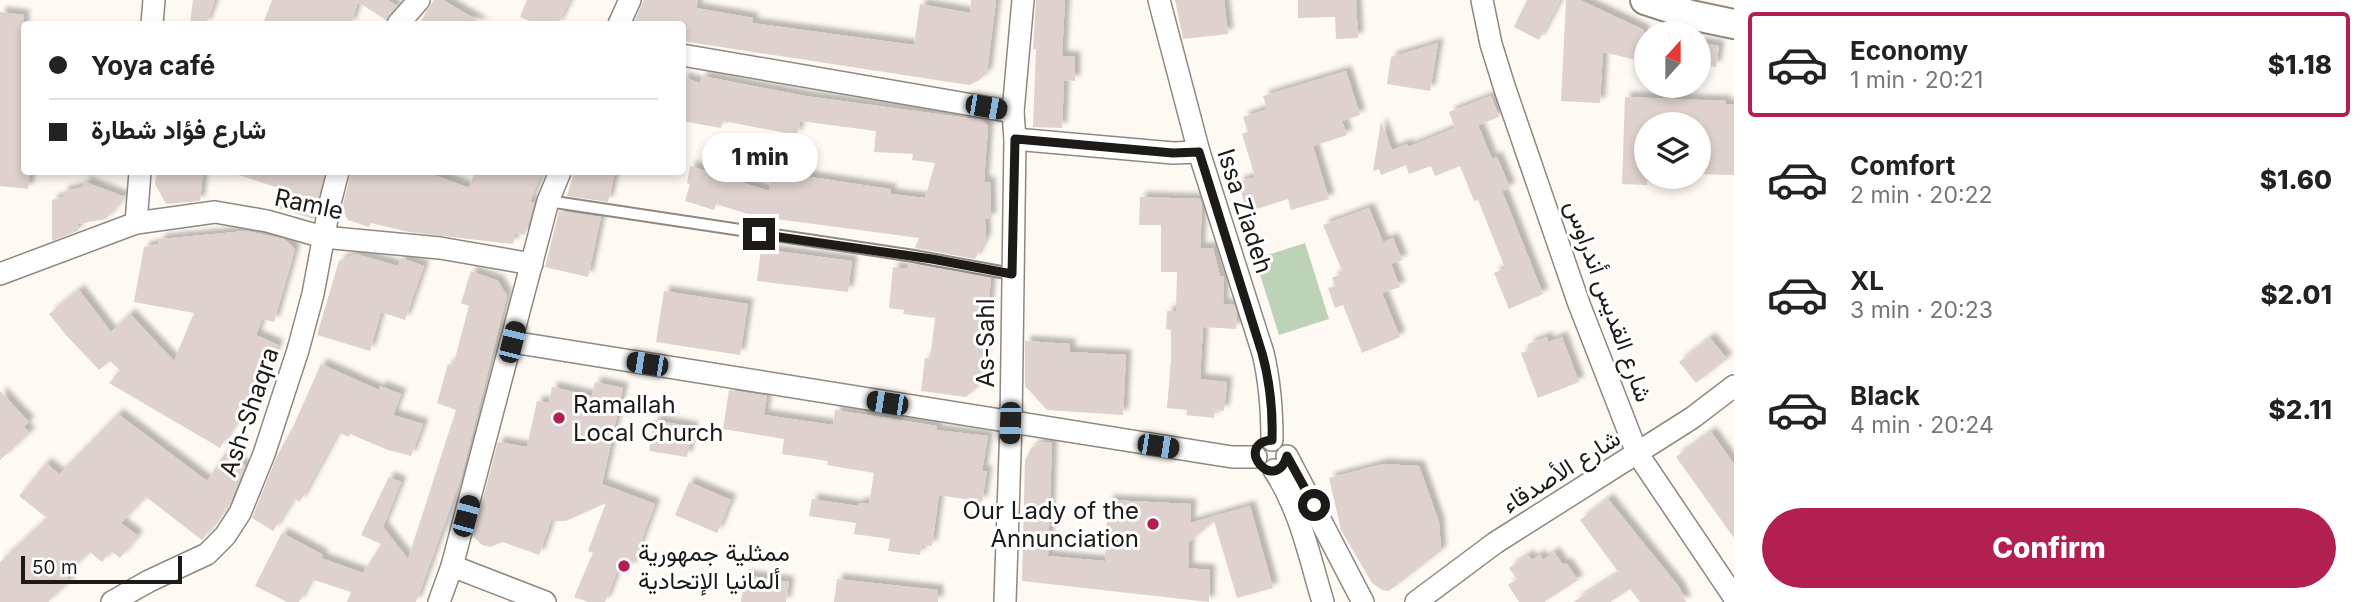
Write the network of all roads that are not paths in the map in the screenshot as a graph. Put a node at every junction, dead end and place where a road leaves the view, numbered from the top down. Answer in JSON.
{"nodes":[{"id":1,"x":154,"y":0,"type":"edge"},
{"id":2,"x":419,"y":0,"type":"edge"},
{"id":3,"x":629,"y":0,"type":"edge"},
{"id":4,"x":1023,"y":0,"type":"edge"},
{"id":5,"x":1159,"y":0,"type":"edge"},
{"id":6,"x":1482,"y":0,"type":"edge"},
{"id":7,"x":1645,"y":0,"type":"edge"},
{"id":8,"x":152,"y":21,"type":"edge"},
{"id":9,"x":401,"y":21,"type":"edge"},
{"id":10,"x":620,"y":21,"type":"edge"},
{"id":11,"x":1734,"y":24,"type":"edge"},
{"id":12,"x":686,"y":56,"type":"edge"},
{"id":13,"x":1013,"y":112,"type":"junction"},
{"id":14,"x":1015,"y":139,"type":"junction"},
{"id":15,"x":1199,"y":152,"type":"junction"},
{"id":16,"x":140,"y":175,"type":"edge"},
{"id":17,"x":337,"y":175,"type":"edge"},
{"id":18,"x":559,"y":175,"type":"edge"},
{"id":19,"x":548,"y":201,"type":"junction"},
{"id":20,"x":136,"y":223,"type":"junction"},
{"id":21,"x":323,"y":237,"type":"junction"},
{"id":22,"x":531,"y":264,"type":"junction"},
{"id":23,"x":0,"y":274,"type":"edge"},
{"id":24,"x":1012,"y":274,"type":"junction"},
{"id":25,"x":512,"y":342,"type":"junction"},
{"id":26,"x":1734,"y":386,"type":"edge"},
{"id":27,"x":1010,"y":423,"type":"junction"},
{"id":28,"x":1272,"y":440,"type":"junction"},
{"id":29,"x":1637,"y":453,"type":"junction"},
{"id":30,"x":1256,"y":457,"type":"junction"},
{"id":31,"x":1281,"y":463,"type":"junction"},
{"id":32,"x":452,"y":566,"type":"junction"},
{"id":33,"x":1734,"y":597,"type":"edge"},
{"id":34,"x":112,"y":602,"type":"edge"},
{"id":35,"x":439,"y":602,"type":"edge"},
{"id":36,"x":545,"y":602,"type":"edge"},
{"id":37,"x":1005,"y":602,"type":"edge"},
{"id":38,"x":1323,"y":602,"type":"edge"},
{"id":39,"x":1363,"y":602,"type":"edge"},
{"id":40,"x":1416,"y":602,"type":"edge"}],
"edges":[{"from":1,"to":8,"type":"street"},
{"from":2,"to":9,"type":"street"},
{"from":3,"to":10,"type":"street"},
{"from":4,"to":13,"type":"street","name":"As-Sahl"},
{"from":5,"to":15,"type":"street","name":"Issa Ziadeh"},
{"from":6,"to":29,"type":"street","name":"شارع القديس أندراوس"},
{"from":7,"to":11,"type":"main road"},
{"from":12,"to":13,"type":"street"},
{"from":13,"to":14,"type":"street","name":"As-Sahl"},
{"from":14,"to":15,"type":"street"},
{"from":14,"to":24,"type":"street","name":"As-Sahl"},
{"from":15,"to":28,"type":"street","name":"Issa Ziadeh"},
{"from":16,"to":20,"type":"street"},
{"from":17,"to":21,"type":"street","name":"Ash-Shaqra"},
{"from":18,"to":19,"type":"street"},
{"from":19,"to":22,"type":"street"},
{"from":19,"to":24,"type":"lane"},
{"from":20,"to":21,"type":"street","name":"Ramle"},
{"from":20,"to":23,"type":"street","name":"Ramle"},
{"from":21,"to":22,"type":"street","name":"Ramle"},
{"from":21,"to":34,"type":"street","name":"Ash-Shaqra"},
{"from":22,"to":25,"type":"street"},
{"from":24,"to":27,"type":"street","name":"As-Sahl"},
{"from":25,"to":27,"type":"street"},
{"from":25,"to":32,"type":"street"},
{"from":26,"to":29,"type":"street","name":"شارع الأصدقاء"},
{"from":27,"to":30,"type":"street"},
{"from":27,"to":37,"type":"street","name":"As-Sahl"},
{"from":28,"to":30,"type":"street"},
{"from":28,"to":31,"type":"street"},
{"from":29,"to":33,"type":"street","name":"شارع القديس أندراوس"},
{"from":29,"to":40,"type":"street","name":"شارع الأصدقاء"},
{"from":30,"to":31,"type":"street"},
{"from":31,"to":38,"type":"street"},
{"from":31,"to":39,"type":"street"},
{"from":32,"to":35,"type":"street"},
{"from":32,"to":36,"type":"street"}]}
